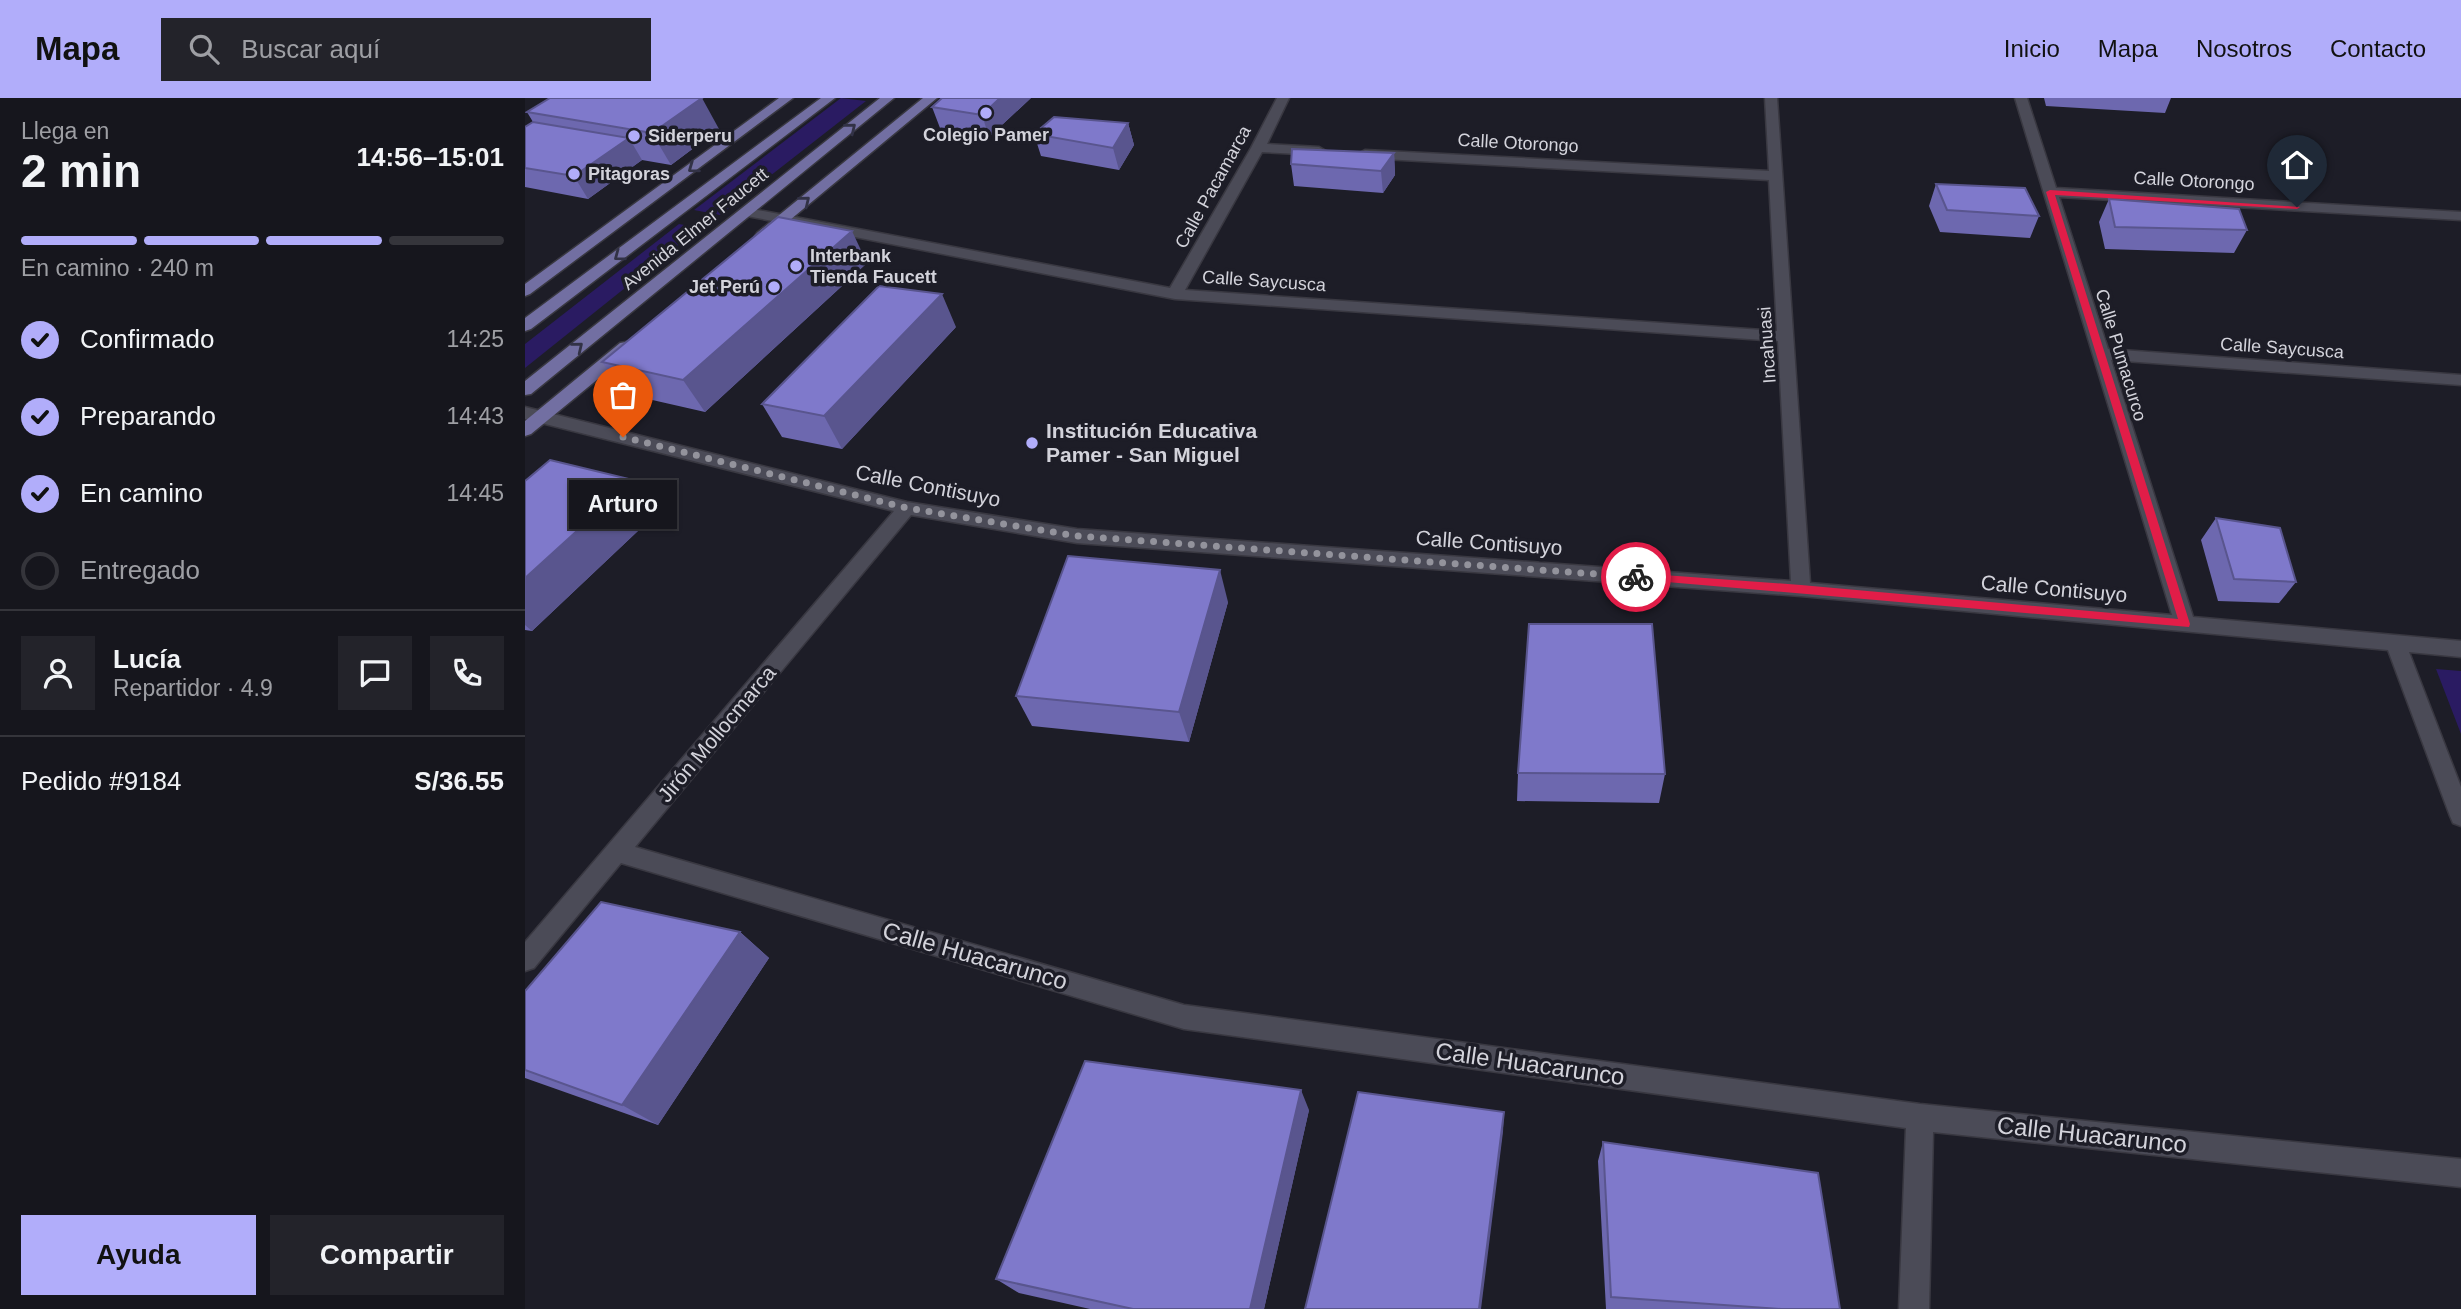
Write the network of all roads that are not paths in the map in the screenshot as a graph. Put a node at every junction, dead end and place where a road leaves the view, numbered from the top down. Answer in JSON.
{"nodes":[{"id":1,"x":787,"y":98,"type":"edge"},
{"id":2,"x":829,"y":98,"type":"edge"},
{"id":3,"x":888,"y":98,"type":"edge"},
{"id":4,"x":931,"y":98,"type":"edge"},
{"id":5,"x":1283,"y":98,"type":"edge"},
{"id":6,"x":1771,"y":98,"type":"edge"},
{"id":7,"x":2021,"y":98,"type":"edge"},
{"id":8,"x":1258,"y":148,"type":"junction"},
{"id":9,"x":1776,"y":176,"type":"junction"},
{"id":10,"x":2050,"y":192,"type":"junction"},
{"id":11,"x":747,"y":212,"type":"junction"},
{"id":12,"x":2461,"y":216,"type":"edge"},
{"id":13,"x":783,"y":219,"type":"junction"},
{"id":14,"x":754,"y":242,"type":"edge"},
{"id":15,"x":525,"y":291,"type":"edge"},
{"id":16,"x":1175,"y":294,"type":"junction"},
{"id":17,"x":525,"y":326,"type":"edge"},
{"id":18,"x":1786,"y":337,"type":"junction"},
{"id":19,"x":637,"y":338,"type":"edge"},
{"id":20,"x":2101,"y":354,"type":"junction"},
{"id":21,"x":2461,"y":380,"type":"edge"},
{"id":22,"x":525,"y":390,"type":"edge"},
{"id":23,"x":533,"y":415,"type":"edge"},
{"id":24,"x":525,"y":430,"type":"edge"},
{"id":25,"x":907,"y":508,"type":"junction"},
{"id":26,"x":1801,"y":589,"type":"junction"},
{"id":27,"x":2185,"y":624,"type":"junction"},
{"id":28,"x":2395,"y":643,"type":"junction"},
{"id":29,"x":2461,"y":649,"type":"edge"},
{"id":30,"x":2461,"y":816,"type":"edge"},
{"id":31,"x":618,"y":852,"type":"junction"},
{"id":32,"x":525,"y":960,"type":"edge"},
{"id":33,"x":1920,"y":1117,"type":"junction"},
{"id":34,"x":2461,"y":1173,"type":"edge"},
{"id":35,"x":1914,"y":1309,"type":"edge"}],
"edges":[{"from":1,"to":15,"type":"main road","one_way":true},
{"from":2,"to":17,"type":"main road","name":"Avenida Elmer Faucett","one_way":true},
{"from":11,"to":3,"type":"main road","name":"Avenida Elmer Faucett","one_way":true},
{"from":13,"to":4,"type":"main road","one_way":true},
{"from":5,"to":8,"type":"street","name":"Calle Pacamarca"},
{"from":6,"to":9,"type":"street","name":"Incahuasi"},
{"from":7,"to":10,"type":"street","name":"Calle Pumacurco"},
{"from":8,"to":9,"type":"street","name":"Calle Otorongo"},
{"from":8,"to":16,"type":"street","name":"Calle Pacamarca"},
{"from":9,"to":18,"type":"street","name":"Incahuasi"},
{"from":10,"to":12,"type":"street","name":"Calle Otorongo"},
{"from":10,"to":20,"type":"street","name":"Calle Pumacurco"},
{"from":11,"to":13,"type":"street","name":"Calle Saycusca"},
{"from":22,"to":11,"type":"main road","name":"Avenida Elmer Faucett","one_way":true},
{"from":13,"to":14,"type":"main road"},
{"from":13,"to":16,"type":"street","name":"Calle Saycusca"},
{"from":16,"to":18,"type":"street","name":"Calle Saycusca"},
{"from":18,"to":26,"type":"street","name":"Incahuasi"},
{"from":19,"to":23,"type":"main road"},
{"from":20,"to":21,"type":"street","name":"Calle Saycusca"},
{"from":20,"to":27,"type":"street","name":"Calle Pumacurco"},
{"from":23,"to":24,"type":"main road"},
{"from":23,"to":25,"type":"street","name":"Calle Contisuyo"},
{"from":25,"to":26,"type":"street","name":"Calle Contisuyo"},
{"from":25,"to":31,"type":"street","name":"Jirón Mollocmarca"},
{"from":26,"to":27,"type":"street","name":"Calle Contisuyo"},
{"from":27,"to":28,"type":"street","name":"Calle Contisuyo"},
{"from":28,"to":29,"type":"street","name":"Calle Contisuyo"},
{"from":28,"to":30,"type":"street"},
{"from":31,"to":32,"type":"street","name":"Jirón Mollocmarca"},
{"from":31,"to":33,"type":"street","name":"Calle Huacarunco"},
{"from":33,"to":34,"type":"street","name":"Calle Huacarunco"},
{"from":33,"to":35,"type":"street"}]}
